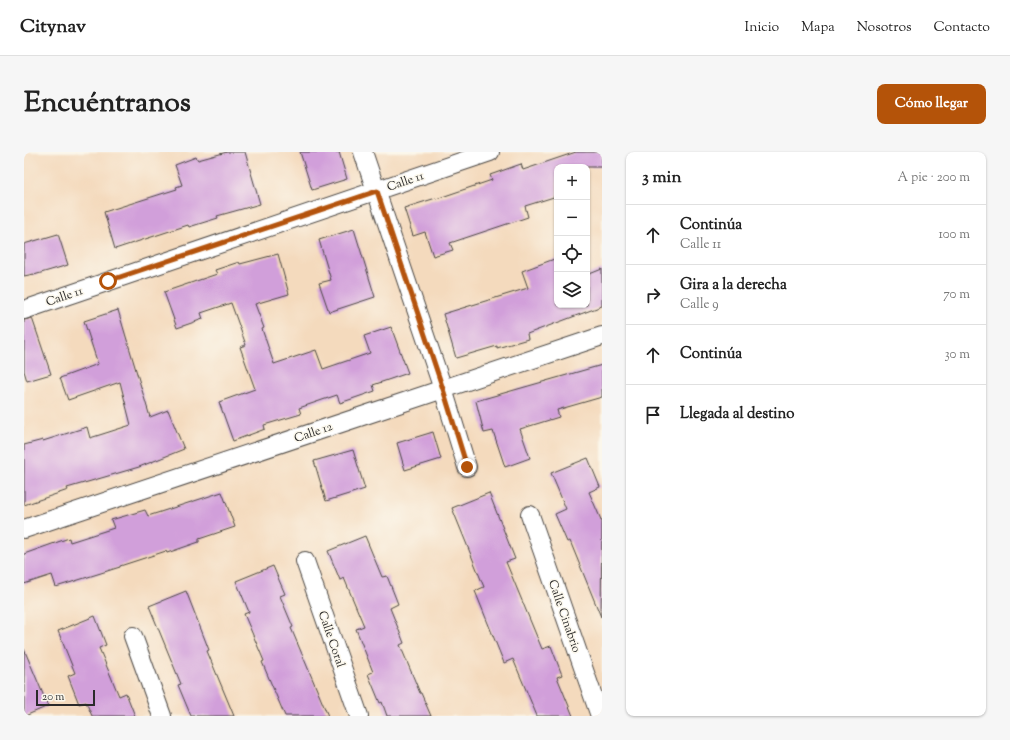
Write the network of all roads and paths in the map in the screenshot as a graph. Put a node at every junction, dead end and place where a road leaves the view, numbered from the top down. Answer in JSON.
{"nodes":[{"id":1,"x":363,"y":152,"type":"edge"},
{"id":2,"x":490,"y":152,"type":"edge"},
{"id":3,"x":377,"y":191,"type":"junction"},
{"id":4,"x":24,"y":310,"type":"edge"},
{"id":5,"x":602,"y":336,"type":"edge"},
{"id":6,"x":443,"y":389,"type":"junction"},
{"id":7,"x":467,"y":467,"type":"dead end"},
{"id":8,"x":530,"y":515,"type":"dead end"},
{"id":9,"x":24,"y":529,"type":"edge"},
{"id":10,"x":305,"y":561,"type":"dead end"},
{"id":11,"x":133,"y":636,"type":"dead end"},
{"id":12,"x":162,"y":716,"type":"edge"},
{"id":13,"x":359,"y":716,"type":"edge"},
{"id":14,"x":600,"y":716,"type":"edge"}],
"edges":[{"from":1,"to":3,"type":"street"},
{"from":2,"to":3,"type":"street","name":"Calle 11"},
{"from":3,"to":4,"type":"street","name":"Calle 11"},
{"from":3,"to":6,"type":"street"},
{"from":5,"to":6,"type":"street","name":"Calle 12"},
{"from":6,"to":7,"type":"street"},
{"from":6,"to":9,"type":"street","name":"Calle 12"},
{"from":8,"to":14,"type":"street","name":"Calle Cinabrio"},
{"from":10,"to":13,"type":"street","name":"Calle Coral"},
{"from":11,"to":12,"type":"street"}]}
